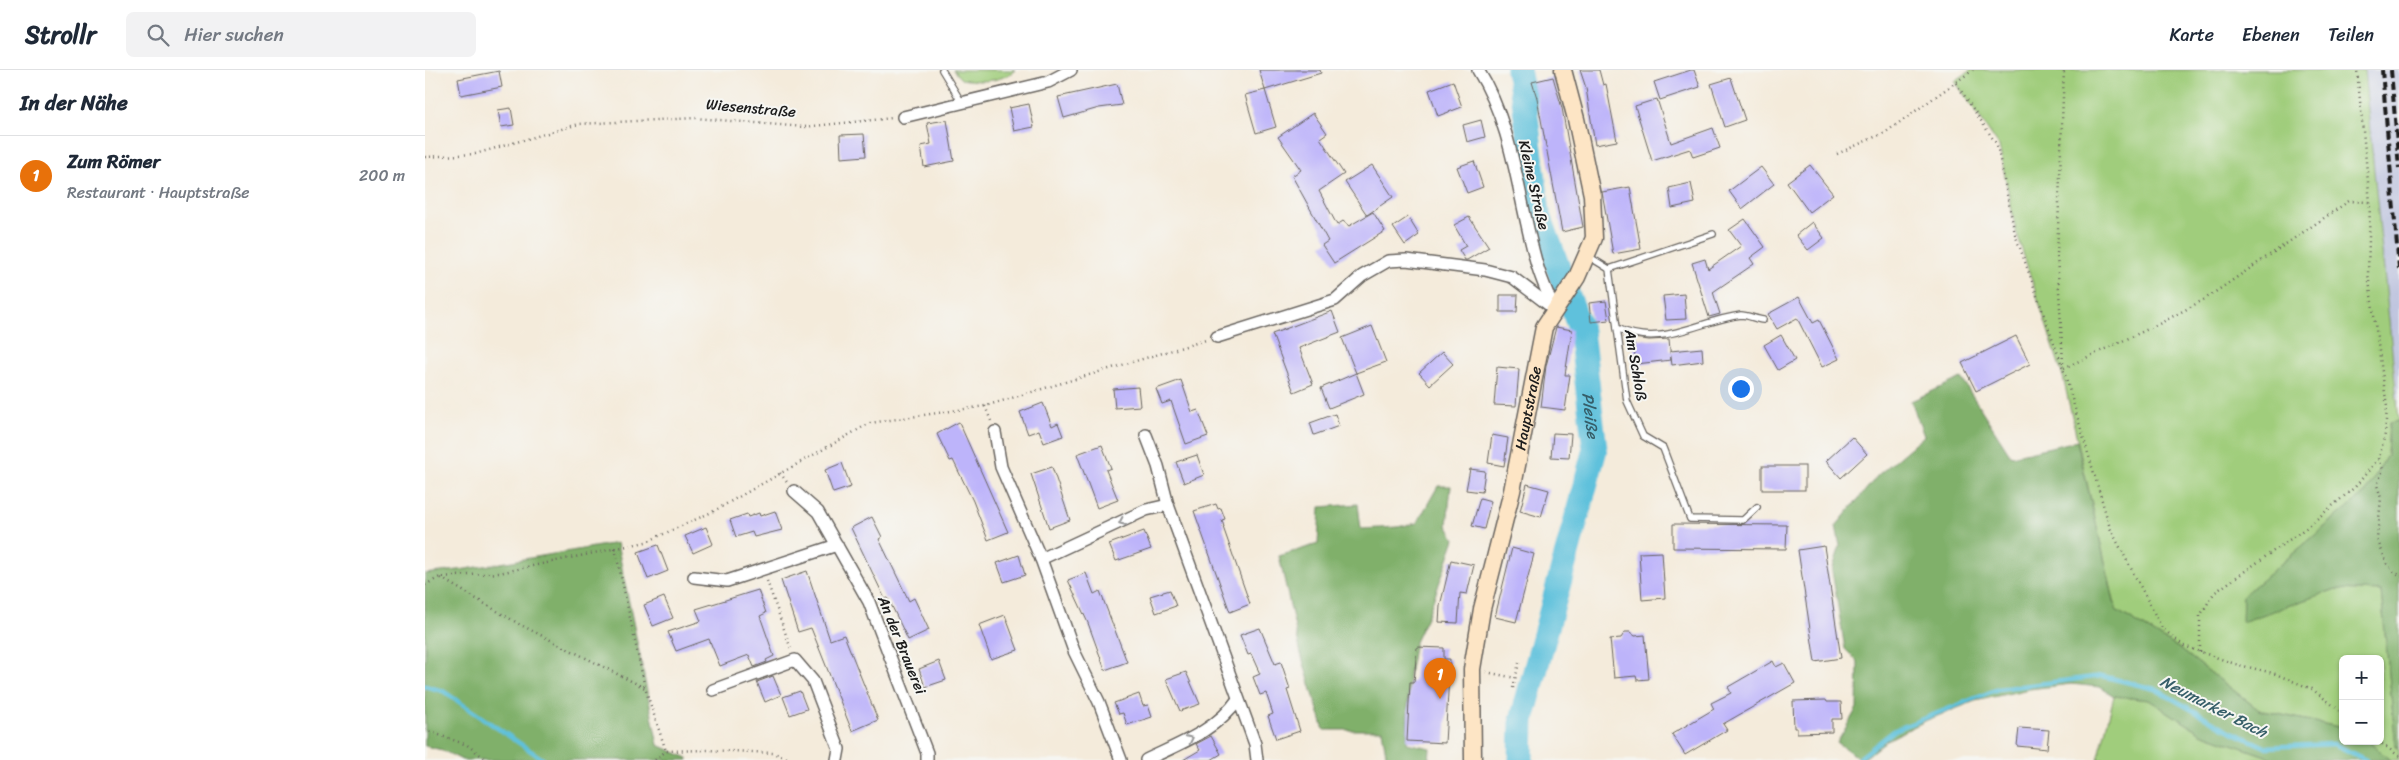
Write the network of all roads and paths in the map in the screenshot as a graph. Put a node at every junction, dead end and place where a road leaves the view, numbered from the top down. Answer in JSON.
{"nodes":[{"id":1,"x":942,"y":70,"type":"edge"},
{"id":2,"x":1071,"y":70,"type":"edge"},
{"id":3,"x":1478,"y":70,"type":"edge"},
{"id":4,"x":1563,"y":70,"type":"edge"},
{"id":5,"x":1973,"y":70,"type":"edge"},
{"id":6,"x":2064,"y":70,"type":"edge"},
{"id":7,"x":2357,"y":70,"type":"edge"},
{"id":8,"x":1956,"y":84,"type":"junction"},
{"id":9,"x":962,"y":103,"type":"junction"},
{"id":10,"x":903,"y":117,"type":"joint"},
{"id":11,"x":1837,"y":154,"type":"dead end"},
{"id":12,"x":425,"y":157,"type":"edge"},
{"id":13,"x":2370,"y":202,"type":"junction"},
{"id":14,"x":1713,"y":234,"type":"dead end"},
{"id":15,"x":1588,"y":256,"type":"junction"},
{"id":16,"x":1609,"y":269,"type":"junction"},
{"id":17,"x":1557,"y":306,"type":"junction"},
{"id":18,"x":1763,"y":320,"type":"dead end"},
{"id":19,"x":1617,"y":328,"type":"junction"},
{"id":20,"x":1217,"y":337,"type":"joint"},
{"id":21,"x":2063,"y":368,"type":"junction"},
{"id":22,"x":995,"y":432,"type":"dead end"},
{"id":23,"x":1145,"y":435,"type":"dead end"},
{"id":24,"x":2379,"y":458,"type":"junction"},
{"id":25,"x":794,"y":491,"type":"dead end"},
{"id":26,"x":1168,"y":506,"type":"junction"},
{"id":27,"x":1757,"y":507,"type":"dead end"},
{"id":28,"x":837,"y":545,"type":"junction"},
{"id":29,"x":615,"y":548,"type":"junction"},
{"id":30,"x":1041,"y":559,"type":"junction"},
{"id":31,"x":763,"y":570,"type":"junction"},
{"id":32,"x":2399,"y":574,"type":"edge"},
{"id":33,"x":440,"y":577,"type":"junction"},
{"id":34,"x":694,"y":577,"type":"dead end"},
{"id":35,"x":425,"y":585,"type":"edge"},
{"id":36,"x":2200,"y":652,"type":"junction"},
{"id":37,"x":795,"y":660,"type":"junction"},
{"id":38,"x":1519,"y":663,"type":"dead end"},
{"id":39,"x":1472,"y":668,"type":"junction"},
{"id":40,"x":1515,"y":678,"type":"junction"},
{"id":41,"x":645,"y":688,"type":"junction"},
{"id":42,"x":1513,"y":688,"type":"dead end"},
{"id":43,"x":713,"y":690,"type":"dead end"},
{"id":44,"x":1238,"y":699,"type":"junction"},
{"id":45,"x":2339,"y":710,"type":"edge"},
{"id":46,"x":425,"y":730,"type":"edge"},
{"id":47,"x":2384,"y":745,"type":"edge"},
{"id":48,"x":666,"y":751,"type":"junction"},
{"id":49,"x":2399,"y":756,"type":"edge"},
{"id":50,"x":487,"y":760,"type":"edge"},
{"id":51,"x":655,"y":760,"type":"edge"},
{"id":52,"x":793,"y":760,"type":"edge"},
{"id":53,"x":837,"y":760,"type":"edge"},
{"id":54,"x":927,"y":760,"type":"edge"},
{"id":55,"x":1121,"y":760,"type":"edge"},
{"id":56,"x":1145,"y":760,"type":"edge"},
{"id":57,"x":1257,"y":760,"type":"edge"},
{"id":58,"x":1473,"y":760,"type":"edge"}],
"edges":[{"from":1,"to":9,"type":"lane"},
{"from":2,"to":9,"type":"street"},
{"from":3,"to":17,"type":"street","name":"Kleine Straße"},
{"from":4,"to":15,"type":"main road","name":"Hauptstraße"},
{"from":5,"to":8,"type":"path"},
{"from":6,"to":21,"type":"path"},
{"from":7,"to":13,"type":"path"},
{"from":8,"to":11,"type":"path"},
{"from":8,"to":21,"type":"path"},
{"from":9,"to":10,"type":"street"},
{"from":10,"to":12,"type":"path","name":"Wiesenstraße"},
{"from":13,"to":21,"type":"path"},
{"from":13,"to":24,"type":"path"},
{"from":14,"to":16,"type":"lane"},
{"from":15,"to":16,"type":"lane"},
{"from":15,"to":17,"type":"main road","name":"Hauptstraße"},
{"from":16,"to":19,"type":"lane","name":"Am Schloß"},
{"from":17,"to":20,"type":"street"},
{"from":17,"to":39,"type":"main road","name":"Hauptstraße"},
{"from":18,"to":19,"type":"lane"},
{"from":19,"to":27,"type":"lane","name":"Am Schloß"},
{"from":20,"to":29,"type":"path"},
{"from":21,"to":36,"type":"path"},
{"from":22,"to":30,"type":"street"},
{"from":23,"to":26,"type":"street"},
{"from":24,"to":32,"type":"path"},
{"from":24,"to":36,"type":"path"},
{"from":25,"to":28,"type":"street","name":"An der Brauerei"},
{"from":26,"to":30,"type":"street","one_way":true},
{"from":26,"to":44,"type":"street"},
{"from":28,"to":31,"type":"street"},
{"from":28,"to":54,"type":"street","name":"An der Brauerei"},
{"from":29,"to":33,"type":"path"},
{"from":29,"to":41,"type":"path"},
{"from":30,"to":55,"type":"street"},
{"from":31,"to":34,"type":"street"},
{"from":31,"to":37,"type":"path"},
{"from":33,"to":35,"type":"path"},
{"from":33,"to":41,"type":"path"},
{"from":36,"to":45,"type":"path"},
{"from":37,"to":43,"type":"street"},
{"from":37,"to":53,"type":"street"},
{"from":38,"to":40,"type":"path"},
{"from":39,"to":40,"type":"path"},
{"from":39,"to":58,"type":"main road","name":"Hauptstraße"},
{"from":40,"to":42,"type":"path"},
{"from":41,"to":48,"type":"path"},
{"from":56,"to":44,"type":"street","one_way":true},
{"from":44,"to":57,"type":"street"},
{"from":46,"to":50,"type":"path"},
{"from":47,"to":49,"type":"path"},
{"from":48,"to":51,"type":"path"},
{"from":48,"to":52,"type":"path"}]}
